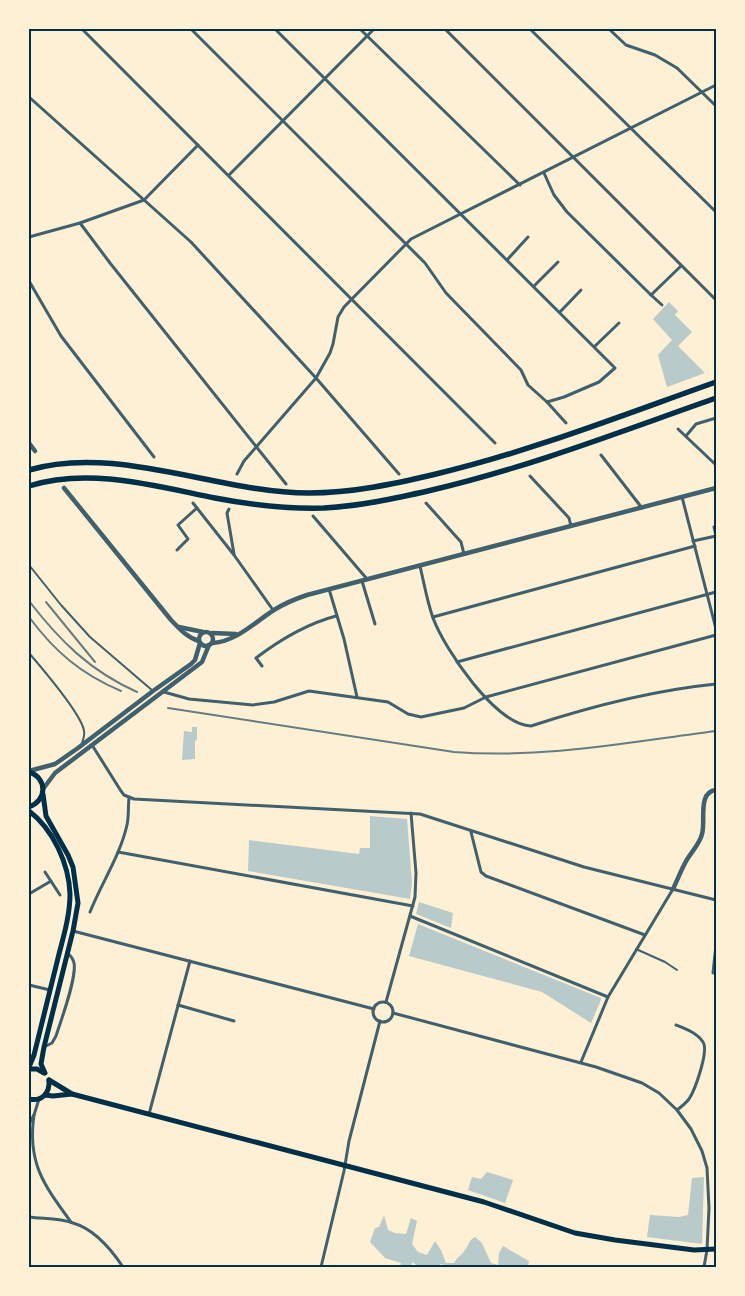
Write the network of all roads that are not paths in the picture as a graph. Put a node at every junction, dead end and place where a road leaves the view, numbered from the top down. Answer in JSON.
{"nodes":[{"id":1,"x":82,"y":29,"type":"edge"},
{"id":2,"x":191,"y":29,"type":"edge"},
{"id":3,"x":275,"y":29,"type":"edge"},
{"id":4,"x":360,"y":29,"type":"edge"},
{"id":5,"x":374,"y":29,"type":"edge"},
{"id":6,"x":445,"y":29,"type":"edge"},
{"id":7,"x":530,"y":29,"type":"edge"},
{"id":8,"x":609,"y":29,"type":"edge"},
{"id":9,"x":367,"y":36,"type":"junction"},
{"id":10,"x":325,"y":79,"type":"junction"},
{"id":11,"x":716,"y":86,"type":"edge"},
{"id":12,"x":702,"y":92,"type":"junction"},
{"id":13,"x":29,"y":96,"type":"edge"},
{"id":14,"x":716,"y":106,"type":"edge"},
{"id":15,"x":283,"y":121,"type":"junction"},
{"id":16,"x":631,"y":128,"type":"junction"},
{"id":17,"x":198,"y":145,"type":"junction"},
{"id":18,"x":573,"y":157,"type":"junction"},
{"id":19,"x":544,"y":173,"type":"junction"},
{"id":20,"x":229,"y":176,"type":"junction"},
{"id":21,"x":520,"y":185,"type":"junction"},
{"id":22,"x":144,"y":200,"type":"junction"},
{"id":23,"x":716,"y":212,"type":"edge"},
{"id":24,"x":462,"y":215,"type":"junction"},
{"id":25,"x":80,"y":223,"type":"junction"},
{"id":26,"x":29,"y":237,"type":"edge"},
{"id":27,"x":528,"y":238,"type":"dead end"},
{"id":28,"x":406,"y":243,"type":"junction"},
{"id":29,"x":507,"y":260,"type":"junction"},
{"id":30,"x":558,"y":262,"type":"dead end"},
{"id":31,"x":681,"y":266,"type":"junction"},
{"id":32,"x":29,"y":281,"type":"edge"},
{"id":33,"x":534,"y":286,"type":"junction"},
{"id":34,"x":581,"y":290,"type":"dead end"},
{"id":35,"x":651,"y":295,"type":"junction"},
{"id":36,"x":352,"y":299,"type":"junction"},
{"id":37,"x":716,"y":300,"type":"edge"},
{"id":38,"x":662,"y":305,"type":"dead end"},
{"id":39,"x":560,"y":312,"type":"junction"},
{"id":40,"x":619,"y":323,"type":"dead end"},
{"id":41,"x":594,"y":346,"type":"junction"},
{"id":42,"x":316,"y":378,"type":"junction"},
{"id":43,"x":716,"y":382,"type":"edge"},
{"id":44,"x":716,"y":398,"type":"edge"},
{"id":45,"x":547,"y":402,"type":"junction"},
{"id":46,"x":716,"y":418,"type":"edge"},
{"id":47,"x":566,"y":423,"type":"dead end"},
{"id":48,"x":678,"y":429,"type":"dead end"},
{"id":49,"x":686,"y":436,"type":"junction"},
{"id":50,"x":29,"y":443,"type":"edge"},
{"id":51,"x":495,"y":443,"type":"dead end"},
{"id":52,"x":257,"y":447,"type":"junction"},
{"id":53,"x":35,"y":450,"type":"dead end"},
{"id":54,"x":601,"y":455,"type":"dead end"},
{"id":55,"x":154,"y":457,"type":"dead end"},
{"id":56,"x":716,"y":465,"type":"edge"},
{"id":57,"x":29,"y":470,"type":"edge"},
{"id":58,"x":237,"y":474,"type":"dead end"},
{"id":59,"x":399,"y":474,"type":"dead end"},
{"id":60,"x":530,"y":476,"type":"dead end"},
{"id":61,"x":286,"y":484,"type":"dead end"},
{"id":62,"x":29,"y":486,"type":"edge"},
{"id":63,"x":64,"y":488,"type":"dead end"},
{"id":64,"x":716,"y":488,"type":"edge"},
{"id":65,"x":682,"y":497,"type":"junction"},
{"id":66,"x":193,"y":503,"type":"dead end"},
{"id":67,"x":426,"y":503,"type":"dead end"},
{"id":68,"x":197,"y":508,"type":"junction"},
{"id":69,"x":642,"y":508,"type":"junction"},
{"id":70,"x":229,"y":509,"type":"dead end"},
{"id":71,"x":313,"y":516,"type":"dead end"},
{"id":72,"x":571,"y":526,"type":"junction"},
{"id":73,"x":714,"y":528,"type":"dead end"},
{"id":74,"x":716,"y":537,"type":"edge"},
{"id":75,"x":694,"y":541,"type":"junction"},
{"id":76,"x":695,"y":546,"type":"junction"},
{"id":77,"x":177,"y":550,"type":"dead end"},
{"id":78,"x":464,"y":554,"type":"junction"},
{"id":79,"x":234,"y":555,"type":"junction"},
{"id":80,"x":29,"y":565,"type":"edge"},
{"id":81,"x":420,"y":566,"type":"junction"},
{"id":82,"x":364,"y":580,"type":"junction"},
{"id":83,"x":330,"y":589,"type":"junction"},
{"id":84,"x":716,"y":592,"type":"edge"},
{"id":85,"x":707,"y":595,"type":"junction"},
{"id":86,"x":273,"y":611,"type":"junction"},
{"id":87,"x":336,"y":616,"type":"junction"},
{"id":88,"x":433,"y":617,"type":"junction"},
{"id":89,"x":375,"y":624,"type":"dead end"},
{"id":90,"x":178,"y":627,"type":"junction"},
{"id":91,"x":716,"y":628,"type":"edge"},
{"id":92,"x":204,"y":632,"type":"junction"},
{"id":93,"x":210,"y":633,"type":"junction"},
{"id":94,"x":237,"y":634,"type":"junction"},
{"id":95,"x":716,"y":635,"type":"edge"},
{"id":96,"x":200,"y":642,"type":"junction"},
{"id":97,"x":211,"y":644,"type":"junction"},
{"id":98,"x":29,"y":653,"type":"edge"},
{"id":99,"x":457,"y":662,"type":"junction"},
{"id":100,"x":262,"y":666,"type":"dead end"},
{"id":101,"x":716,"y":684,"type":"edge"},
{"id":102,"x":153,"y":690,"type":"junction"},
{"id":103,"x":164,"y":694,"type":"junction"},
{"id":104,"x":357,"y":697,"type":"junction"},
{"id":105,"x":486,"y":697,"type":"junction"},
{"id":106,"x":92,"y":745,"type":"junction"},
{"id":107,"x":78,"y":748,"type":"junction"},
{"id":108,"x":29,"y":771,"type":"edge"},
{"id":109,"x":716,"y":790,"type":"edge"},
{"id":110,"x":43,"y":792,"type":"junction"},
{"id":111,"x":129,"y":798,"type":"junction"},
{"id":112,"x":29,"y":807,"type":"edge"},
{"id":113,"x":29,"y":811,"type":"edge"},
{"id":114,"x":411,"y":813,"type":"junction"},
{"id":115,"x":471,"y":832,"type":"junction"},
{"id":116,"x":118,"y":852,"type":"junction"},
{"id":117,"x":45,"y":872,"type":"dead end"},
{"id":118,"x":51,"y":881,"type":"junction"},
{"id":119,"x":673,"y":890,"type":"junction"},
{"id":120,"x":29,"y":894,"type":"edge"},
{"id":121,"x":60,"y":895,"type":"dead end"},
{"id":122,"x":716,"y":900,"type":"edge"},
{"id":123,"x":413,"y":906,"type":"junction"},
{"id":124,"x":90,"y":912,"type":"dead end"},
{"id":125,"x":410,"y":916,"type":"junction"},
{"id":126,"x":73,"y":931,"type":"junction"},
{"id":127,"x":645,"y":935,"type":"junction"},
{"id":128,"x":716,"y":945,"type":"edge"},
{"id":129,"x":636,"y":949,"type":"junction"},
{"id":130,"x":68,"y":954,"type":"junction"},
{"id":131,"x":190,"y":961,"type":"junction"},
{"id":132,"x":676,"y":970,"type":"dead end"},
{"id":133,"x":713,"y":972,"type":"dead end"},
{"id":134,"x":29,"y":985,"type":"edge"},
{"id":135,"x":50,"y":990,"type":"junction"},
{"id":136,"x":608,"y":997,"type":"junction"},
{"id":137,"x":386,"y":1002,"type":"junction"},
{"id":138,"x":178,"y":1005,"type":"junction"},
{"id":139,"x":374,"y":1009,"type":"junction"},
{"id":140,"x":393,"y":1013,"type":"junction"},
{"id":141,"x":234,"y":1021,"type":"dead end"},
{"id":142,"x":380,"y":1021,"type":"junction"},
{"id":143,"x":676,"y":1025,"type":"dead end"},
{"id":144,"x":44,"y":1048,"type":"junction"},
{"id":145,"x":580,"y":1062,"type":"junction"},
{"id":146,"x":29,"y":1068,"type":"edge"},
{"id":147,"x":45,"y":1073,"type":"junction"},
{"id":148,"x":49,"y":1080,"type":"junction"},
{"id":149,"x":72,"y":1094,"type":"junction"},
{"id":150,"x":45,"y":1095,"type":"junction"},
{"id":151,"x":29,"y":1099,"type":"edge"},
{"id":152,"x":39,"y":1099,"type":"junction"},
{"id":153,"x":677,"y":1110,"type":"junction"},
{"id":154,"x":149,"y":1114,"type":"junction"},
{"id":155,"x":34,"y":1115,"type":"junction"},
{"id":156,"x":29,"y":1124,"type":"edge"},
{"id":157,"x":345,"y":1165,"type":"junction"},
{"id":158,"x":29,"y":1217,"type":"edge"},
{"id":159,"x":71,"y":1222,"type":"junction"},
{"id":160,"x":716,"y":1249,"type":"edge"},
{"id":161,"x":708,"y":1250,"type":"junction"},
{"id":162,"x":123,"y":1267,"type":"edge"},
{"id":163,"x":321,"y":1267,"type":"edge"},
{"id":164,"x":704,"y":1267,"type":"edge"}],
"edges":[{"from":1,"to":17,"type":"street"},
{"from":2,"to":15,"type":"street"},
{"from":3,"to":10,"type":"street"},
{"from":4,"to":9,"type":"street"},
{"from":5,"to":9,"type":"street"},
{"from":6,"to":18,"type":"street"},
{"from":7,"to":16,"type":"street"},
{"from":8,"to":12,"type":"street"},
{"from":9,"to":10,"type":"street"},
{"from":9,"to":21,"type":"street"},
{"from":10,"to":15,"type":"street"},
{"from":10,"to":24,"type":"street"},
{"from":11,"to":12,"type":"street"},
{"from":12,"to":14,"type":"street"},
{"from":12,"to":16,"type":"street"},
{"from":13,"to":22,"type":"street"},
{"from":15,"to":20,"type":"street"},
{"from":15,"to":28,"type":"street"},
{"from":16,"to":18,"type":"street"},
{"from":16,"to":23,"type":"street"},
{"from":17,"to":20,"type":"street"},
{"from":17,"to":22,"type":"street"},
{"from":18,"to":19,"type":"street"},
{"from":18,"to":31,"type":"street"},
{"from":19,"to":21,"type":"street"},
{"from":19,"to":35,"type":"street"},
{"from":20,"to":36,"type":"street"},
{"from":21,"to":24,"type":"street"},
{"from":22,"to":25,"type":"street"},
{"from":22,"to":42,"type":"street"},
{"from":24,"to":28,"type":"street"},
{"from":24,"to":29,"type":"street"},
{"from":25,"to":26,"type":"street"},
{"from":25,"to":52,"type":"street"},
{"from":27,"to":29,"type":"street"},
{"from":28,"to":36,"type":"street"},
{"from":28,"to":45,"type":"street"},
{"from":29,"to":33,"type":"street"},
{"from":30,"to":33,"type":"street"},
{"from":31,"to":35,"type":"street"},
{"from":31,"to":37,"type":"street"},
{"from":32,"to":55,"type":"street"},
{"from":33,"to":39,"type":"street"},
{"from":34,"to":39,"type":"street"},
{"from":35,"to":38,"type":"street"},
{"from":36,"to":42,"type":"street"},
{"from":36,"to":51,"type":"street"},
{"from":39,"to":41,"type":"street"},
{"from":40,"to":41,"type":"street"},
{"from":41,"to":45,"type":"street"},
{"from":42,"to":52,"type":"street"},
{"from":42,"to":59,"type":"street"},
{"from":43,"to":57,"type":"highway"},
{"from":44,"to":62,"type":"highway"},
{"from":45,"to":47,"type":"street"},
{"from":46,"to":49,"type":"street"},
{"from":48,"to":49,"type":"street"},
{"from":49,"to":56,"type":"street"},
{"from":50,"to":53,"type":"street"},
{"from":52,"to":58,"type":"street"},
{"from":52,"to":61,"type":"street"},
{"from":54,"to":69,"type":"street"},
{"from":60,"to":72,"type":"street"},
{"from":63,"to":90,"type":"street"},
{"from":64,"to":65,"type":"street"},
{"from":65,"to":69,"type":"street"},
{"from":65,"to":75,"type":"street"},
{"from":66,"to":68,"type":"street"},
{"from":67,"to":78,"type":"street"},
{"from":68,"to":77,"type":"street"},
{"from":68,"to":79,"type":"street"},
{"from":69,"to":72,"type":"street"},
{"from":70,"to":79,"type":"street"},
{"from":71,"to":82,"type":"street"},
{"from":72,"to":78,"type":"street"},
{"from":73,"to":74,"type":"street"},
{"from":74,"to":75,"type":"street"},
{"from":75,"to":76,"type":"street"},
{"from":76,"to":85,"type":"street"},
{"from":76,"to":88,"type":"street"},
{"from":78,"to":81,"type":"street"},
{"from":79,"to":86,"type":"street"},
{"from":80,"to":102,"type":"lane"},
{"from":81,"to":82,"type":"street"},
{"from":81,"to":88,"type":"street"},
{"from":82,"to":83,"type":"street"},
{"from":82,"to":89,"type":"street"},
{"from":83,"to":86,"type":"street"},
{"from":83,"to":87,"type":"street"},
{"from":84,"to":85,"type":"street"},
{"from":85,"to":91,"type":"street"},
{"from":85,"to":99,"type":"street"},
{"from":86,"to":94,"type":"street"},
{"from":87,"to":100,"type":"street"},
{"from":87,"to":104,"type":"street"},
{"from":88,"to":99,"type":"street"},
{"from":90,"to":92,"type":"street"},
{"from":90,"to":96,"type":"street"},
{"from":92,"to":93,"type":"street"},
{"from":92,"to":96,"type":"street"},
{"from":93,"to":94,"type":"street"},
{"from":93,"to":97,"type":"street"},
{"from":94,"to":97,"type":"street"},
{"from":95,"to":105,"type":"street"},
{"from":96,"to":97,"type":"street"},
{"from":96,"to":102,"type":"street"},
{"from":97,"to":103,"type":"street"},
{"from":98,"to":107,"type":"lane"},
{"from":99,"to":105,"type":"street"},
{"from":101,"to":105,"type":"street"},
{"from":102,"to":107,"type":"street"},
{"from":103,"to":104,"type":"street"},
{"from":103,"to":106,"type":"street"},
{"from":104,"to":105,"type":"street"},
{"from":106,"to":110,"type":"street"},
{"from":106,"to":111,"type":"street"},
{"from":107,"to":108,"type":"street"},
{"from":108,"to":110,"type":"main road"},
{"from":109,"to":119,"type":"street"},
{"from":110,"to":112,"type":"main road"},
{"from":110,"to":126,"type":"main road"},
{"from":111,"to":114,"type":"street"},
{"from":111,"to":116,"type":"street"},
{"from":113,"to":135,"type":"main road"},
{"from":114,"to":115,"type":"street"},
{"from":114,"to":123,"type":"street"},
{"from":115,"to":119,"type":"street"},
{"from":115,"to":127,"type":"street"},
{"from":116,"to":123,"type":"street"},
{"from":116,"to":124,"type":"street"},
{"from":117,"to":118,"type":"street"},
{"from":118,"to":120,"type":"street"},
{"from":118,"to":121,"type":"street"},
{"from":119,"to":122,"type":"street"},
{"from":119,"to":127,"type":"street"},
{"from":123,"to":125,"type":"street"},
{"from":125,"to":136,"type":"street"},
{"from":125,"to":137,"type":"street"},
{"from":126,"to":130,"type":"main road"},
{"from":126,"to":131,"type":"street"},
{"from":127,"to":129,"type":"street"},
{"from":128,"to":133,"type":"street"},
{"from":129,"to":132,"type":"lane"},
{"from":129,"to":136,"type":"street"},
{"from":130,"to":144,"type":"main road"},
{"from":130,"to":144,"type":"street"},
{"from":131,"to":138,"type":"street"},
{"from":131,"to":139,"type":"street"},
{"from":134,"to":135,"type":"street"},
{"from":135,"to":146,"type":"main road"},
{"from":136,"to":145,"type":"street"},
{"from":137,"to":139,"type":"street"},
{"from":137,"to":140,"type":"street"},
{"from":138,"to":141,"type":"street"},
{"from":138,"to":154,"type":"street"},
{"from":139,"to":142,"type":"street"},
{"from":140,"to":142,"type":"street"},
{"from":140,"to":145,"type":"street"},
{"from":142,"to":157,"type":"street"},
{"from":143,"to":153,"type":"street"},
{"from":144,"to":147,"type":"main road"},
{"from":145,"to":153,"type":"street"},
{"from":146,"to":147,"type":"main road"},
{"from":147,"to":148,"type":"main road"},
{"from":148,"to":149,"type":"main road"},
{"from":148,"to":150,"type":"main road"},
{"from":149,"to":150,"type":"main road"},
{"from":149,"to":154,"type":"main road"},
{"from":150,"to":152,"type":"main road"},
{"from":151,"to":152,"type":"main road"},
{"from":152,"to":155,"type":"street"},
{"from":153,"to":161,"type":"street"},
{"from":154,"to":157,"type":"main road"},
{"from":155,"to":156,"type":"street"},
{"from":155,"to":159,"type":"street"},
{"from":157,"to":161,"type":"main road"},
{"from":157,"to":163,"type":"street"},
{"from":158,"to":159,"type":"street"},
{"from":159,"to":162,"type":"street"},
{"from":160,"to":161,"type":"main road"},
{"from":161,"to":164,"type":"street"}]}
